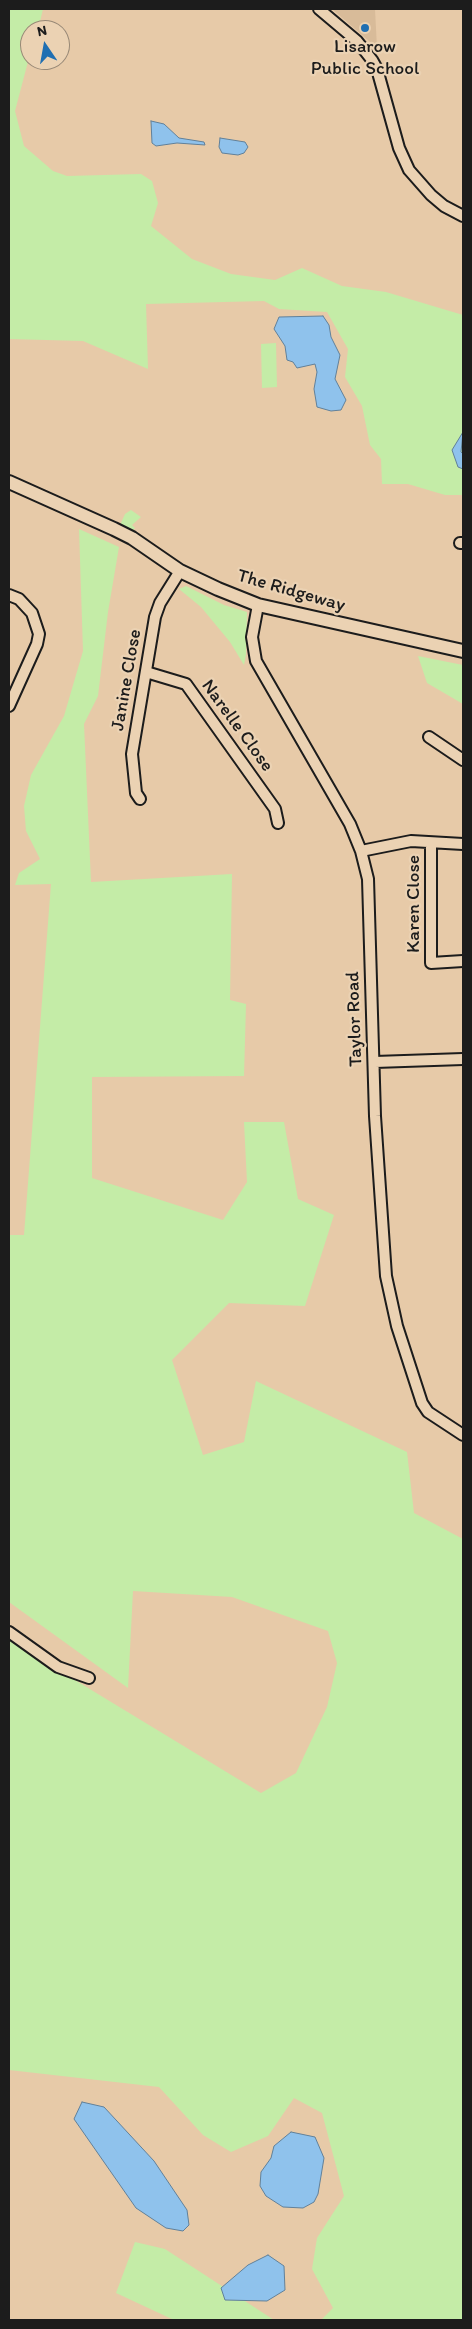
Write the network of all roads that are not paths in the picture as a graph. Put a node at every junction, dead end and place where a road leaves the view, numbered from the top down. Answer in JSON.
{"nodes":[{"id":1,"x":320,"y":9,"type":"edge"},
{"id":2,"x":463,"y":216,"type":"edge"},
{"id":3,"x":10,"y":482,"type":"edge"},
{"id":4,"x":180,"y":571,"type":"junction"},
{"id":5,"x":9,"y":595,"type":"edge"},
{"id":6,"x":258,"y":605,"type":"junction"},
{"id":7,"x":463,"y":651,"type":"edge"},
{"id":8,"x":146,"y":672,"type":"junction"},
{"id":9,"x":9,"y":706,"type":"edge"},
{"id":10,"x":430,"y":737,"type":"dead end"},
{"id":11,"x":463,"y":760,"type":"edge"},
{"id":12,"x":140,"y":800,"type":"dead end"},
{"id":13,"x":278,"y":823,"type":"dead end"},
{"id":14,"x":431,"y":843,"type":"junction"},
{"id":15,"x":463,"y":844,"type":"edge"},
{"id":16,"x":361,"y":851,"type":"junction"},
{"id":17,"x":463,"y":961,"type":"edge"},
{"id":18,"x":463,"y":1059,"type":"edge"},
{"id":19,"x":374,"y":1062,"type":"junction"},
{"id":20,"x":463,"y":1435,"type":"edge"},
{"id":21,"x":9,"y":1632,"type":"edge"},
{"id":22,"x":89,"y":1678,"type":"dead end"}],
"edges":[{"from":1,"to":2,"type":"street"},
{"from":3,"to":4,"type":"street","name":"The Ridgeway"},
{"from":4,"to":6,"type":"street","name":"The Ridgeway"},
{"from":4,"to":8,"type":"street","name":"Janine Close"},
{"from":5,"to":9,"type":"street"},
{"from":6,"to":7,"type":"street","name":"The Ridgeway"},
{"from":6,"to":16,"type":"street","name":"Taylor Road"},
{"from":8,"to":12,"type":"street","name":"Janine Close"},
{"from":8,"to":13,"type":"street","name":"Narelle Close"},
{"from":10,"to":11,"type":"street"},
{"from":14,"to":15,"type":"street"},
{"from":14,"to":16,"type":"street"},
{"from":14,"to":17,"type":"street","name":"Karen Close"},
{"from":16,"to":19,"type":"street","name":"Taylor Road"},
{"from":18,"to":19,"type":"street"},
{"from":19,"to":20,"type":"street","name":"Taylor Road"},
{"from":21,"to":22,"type":"street"}]}
